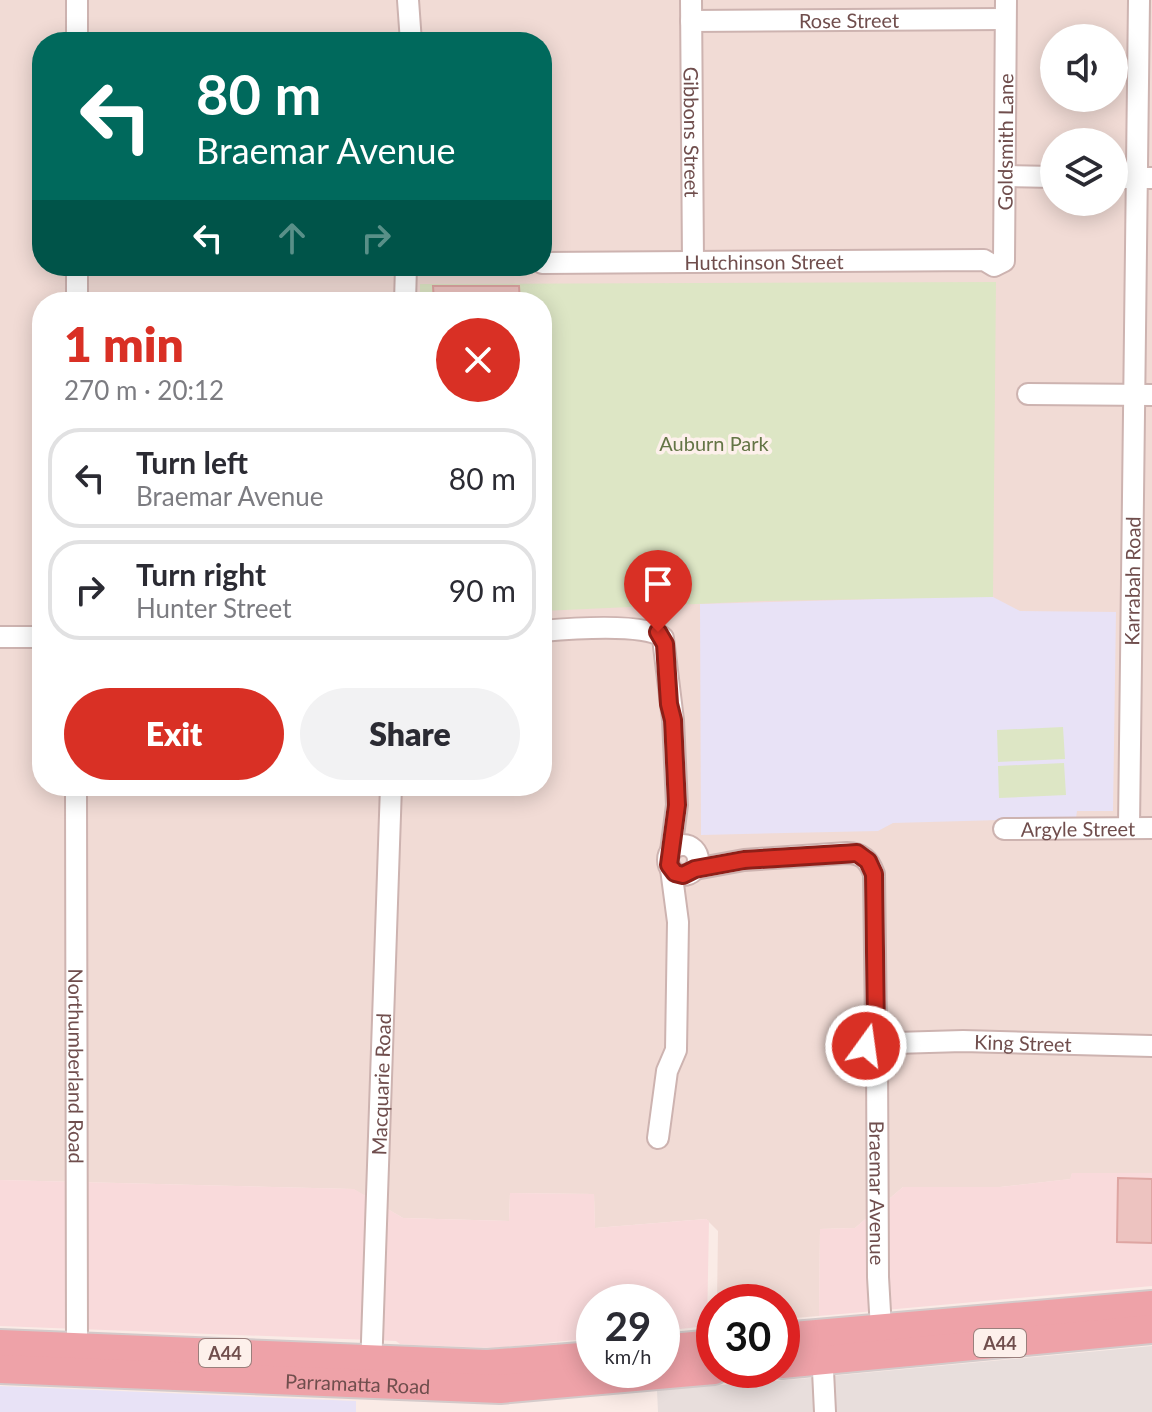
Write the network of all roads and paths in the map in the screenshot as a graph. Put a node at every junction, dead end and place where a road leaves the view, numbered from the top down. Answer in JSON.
{"nodes":[{"id":1,"x":77,"y":0,"type":"edge"},
{"id":2,"x":408,"y":0,"type":"edge"},
{"id":3,"x":691,"y":0,"type":"edge"},
{"id":4,"x":1139,"y":0,"type":"edge"},
{"id":5,"x":1006,"y":9,"type":"edge"},
{"id":6,"x":691,"y":21,"type":"junction"},
{"id":7,"x":77,"y":32,"type":"edge"},
{"id":8,"x":410,"y":32,"type":"edge"},
{"id":9,"x":1005,"y":176,"type":"junction"},
{"id":10,"x":1040,"y":177,"type":"edge"},
{"id":11,"x":1144,"y":178,"type":"edge"},
{"id":12,"x":984,"y":260,"type":"joint"},
{"id":13,"x":693,"y":262,"type":"junction"},
{"id":14,"x":552,"y":263,"type":"edge"},
{"id":15,"x":1028,"y":394,"type":"dead end"},
{"id":16,"x":1143,"y":395,"type":"edge"},
{"id":17,"x":1142,"y":612,"type":"edge"},
{"id":18,"x":552,"y":630,"type":"edge"},
{"id":19,"x":0,"y":637,"type":"edge"},
{"id":20,"x":32,"y":637,"type":"edge"},
{"id":21,"x":76,"y":796,"type":"edge"},
{"id":22,"x":391,"y":796,"type":"edge"},
{"id":23,"x":1129,"y":827,"type":"junction"},
{"id":24,"x":1152,"y":828,"type":"edge"},
{"id":25,"x":1004,"y":829,"type":"dead end"},
{"id":26,"x":685,"y":860,"type":"junction"},
{"id":27,"x":876,"y":1029,"type":"junction"},
{"id":28,"x":895,"y":1043,"type":"junction"},
{"id":29,"x":1152,"y":1046,"type":"edge"},
{"id":30,"x":877,"y":1057,"type":"junction"},
{"id":31,"x":658,"y":1138,"type":"dead end"},
{"id":32,"x":1152,"y":1305,"type":"edge"},
{"id":33,"x":881,"y":1329,"type":"junction"},
{"id":34,"x":1152,"y":1329,"type":"edge"},
{"id":35,"x":800,"y":1342,"type":"edge"},
{"id":36,"x":0,"y":1344,"type":"edge"},
{"id":37,"x":77,"y":1347,"type":"junction"},
{"id":38,"x":822,"y":1347,"type":"junction"},
{"id":39,"x":800,"y":1356,"type":"edge"},
{"id":40,"x":576,"y":1357,"type":"edge"},
{"id":41,"x":0,"y":1369,"type":"edge"},
{"id":42,"x":371,"y":1372,"type":"junction"},
{"id":43,"x":696,"y":1372,"type":"edge"},
{"id":44,"x":825,"y":1412,"type":"edge"}],
"edges":[{"from":1,"to":7,"type":"street"},
{"from":2,"to":8,"type":"street"},
{"from":3,"to":6,"type":"street","name":"Gibbons Street"},
{"from":4,"to":11,"type":"street","name":"Karrabah Road"},
{"from":5,"to":6,"type":"street","name":"Rose Street"},
{"from":5,"to":9,"type":"street","name":"Goldsmith Lane"},
{"from":6,"to":13,"type":"street","name":"Gibbons Street"},
{"from":9,"to":10,"type":"street"},
{"from":9,"to":12,"type":"street","name":"Goldsmith Lane"},
{"from":11,"to":16,"type":"street","name":"Karrabah Road"},
{"from":12,"to":13,"type":"street","name":"Hutchinson Street"},
{"from":13,"to":14,"type":"street","name":"Hutchinson Street"},
{"from":15,"to":16,"type":"street"},
{"from":16,"to":17,"type":"street","name":"Karrabah Road"},
{"from":17,"to":23,"type":"street","name":"Karrabah Road"},
{"from":18,"to":26,"type":"street"},
{"from":19,"to":20,"type":"street"},
{"from":21,"to":37,"type":"street","name":"Northumberland Road"},
{"from":22,"to":42,"type":"street","name":"Macquarie Road"},
{"from":23,"to":24,"type":"street","name":"Argyle Street"},
{"from":23,"to":25,"type":"street","name":"Argyle Street"},
{"from":26,"to":27,"type":"street"},
{"from":26,"to":31,"type":"street"},
{"from":27,"to":28,"type":"street"},
{"from":27,"to":30,"type":"street"},
{"from":28,"to":29,"type":"street","name":"King Street"},
{"from":28,"to":30,"type":"street"},
{"from":30,"to":33,"type":"street","name":"Braemar Avenue"},
{"from":32,"to":33,"type":"highway","number":"A44"},
{"from":33,"to":38,"type":"highway","number":"A44"},
{"from":34,"to":38,"type":"highway","number":"A44"},
{"from":35,"to":38,"type":"highway","number":"A44"},
{"from":36,"to":37,"type":"highway","name":"Parramatta Road","number":"A44"},
{"from":37,"to":42,"type":"highway","name":"Parramatta Road","number":"A44"},
{"from":38,"to":39,"type":"highway","number":"A44"},
{"from":38,"to":44,"type":"street"},
{"from":40,"to":42,"type":"highway","name":"Parramatta Road","number":"A44"},
{"from":41,"to":42,"type":"highway","name":"Parramatta Road","number":"A44"},
{"from":42,"to":43,"type":"highway","name":"Parramatta Road","number":"A44"}]}
